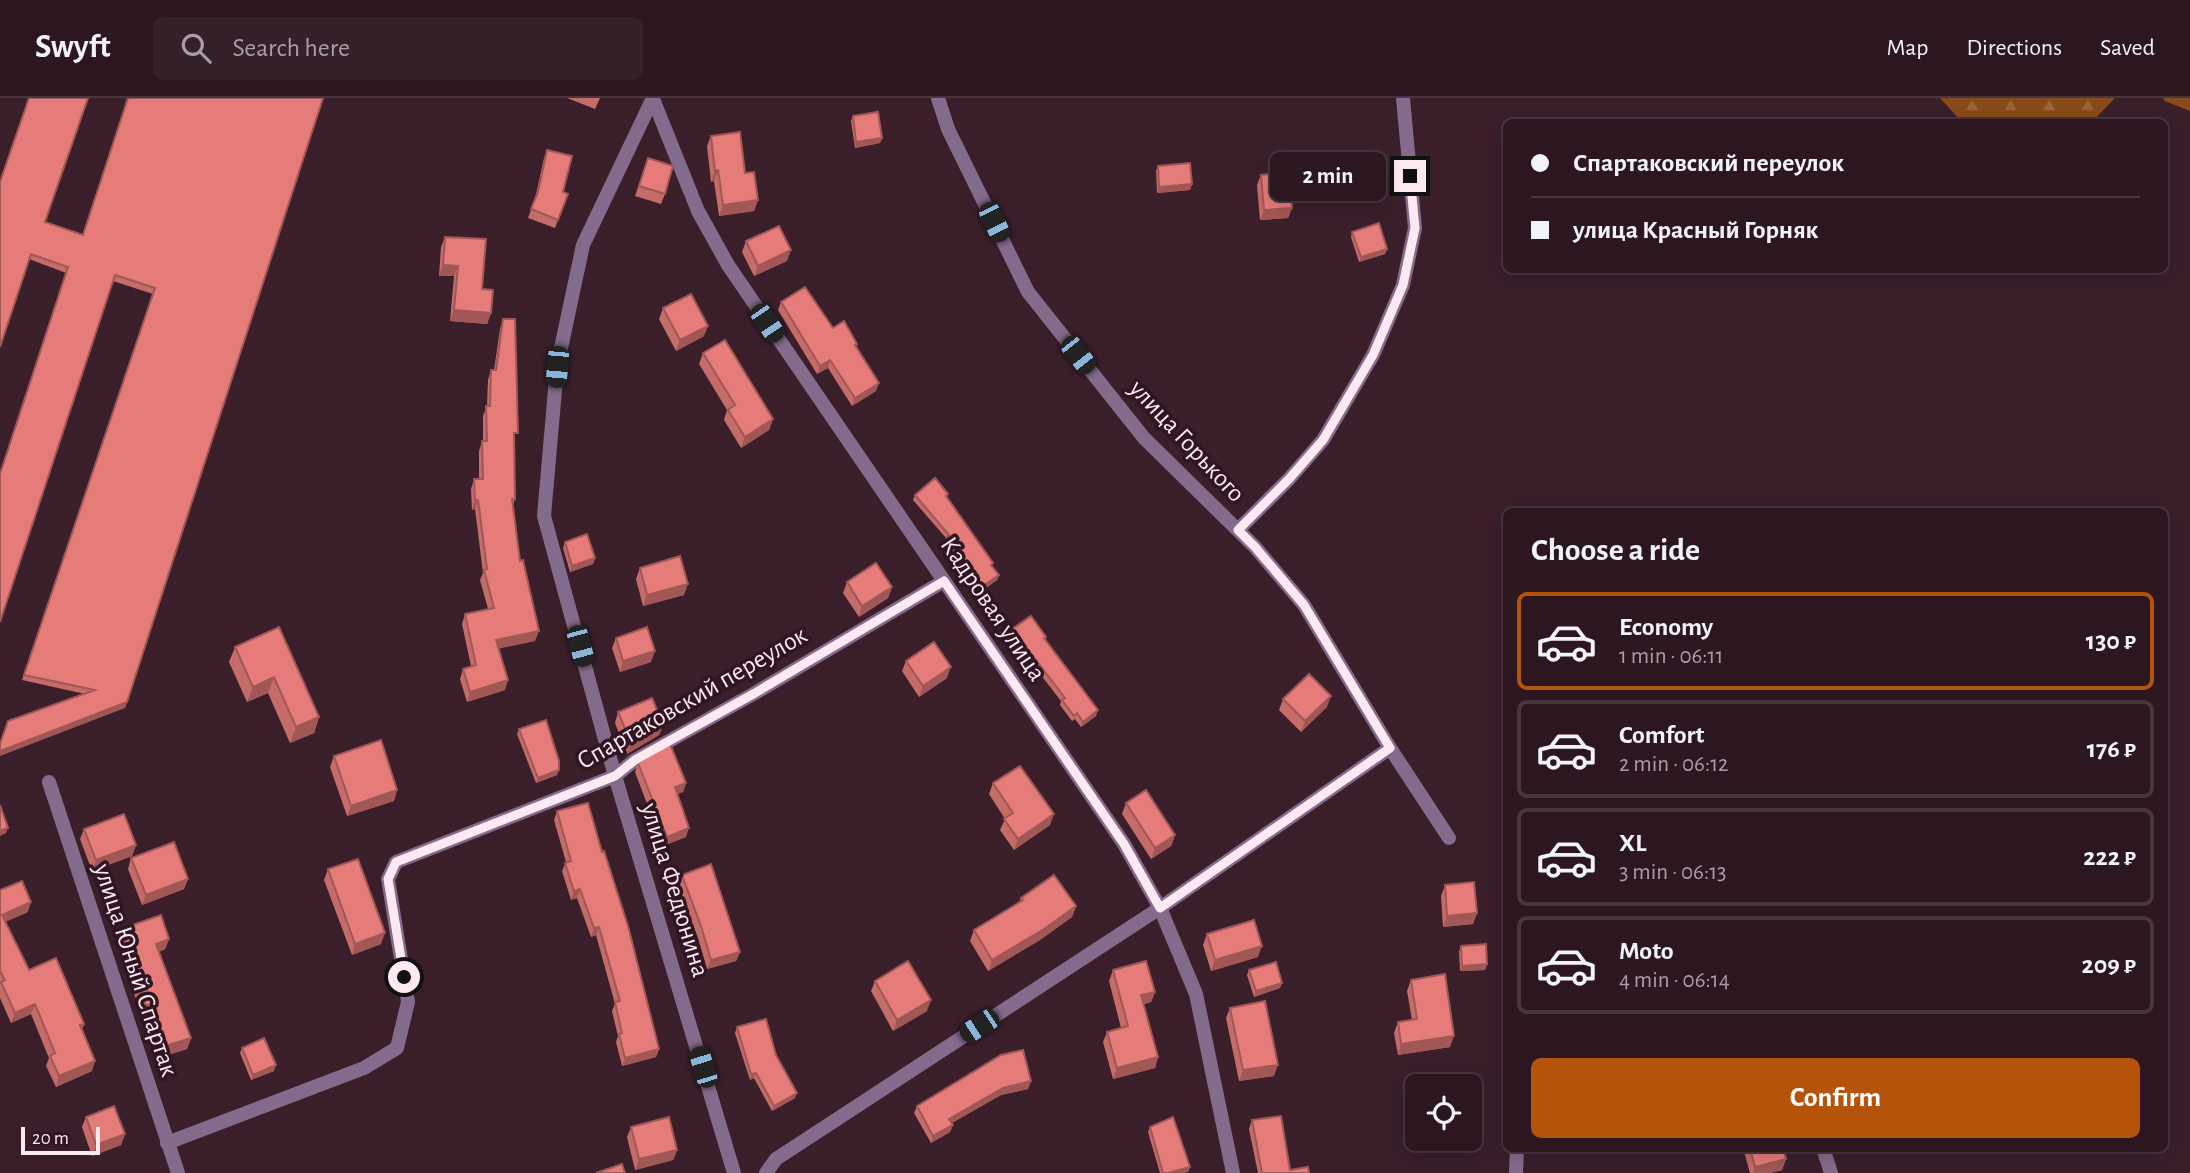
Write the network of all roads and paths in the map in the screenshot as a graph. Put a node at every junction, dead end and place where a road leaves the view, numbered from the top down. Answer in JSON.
{"nodes":[{"id":1,"x":653,"y":98,"type":"edge"},
{"id":2,"x":937,"y":98,"type":"edge"},
{"id":3,"x":1403,"y":98,"type":"edge"},
{"id":4,"x":1238,"y":530,"type":"junction"},
{"id":5,"x":944,"y":581,"type":"junction"},
{"id":6,"x":1390,"y":748,"type":"junction"},
{"id":7,"x":615,"y":776,"type":"junction"},
{"id":8,"x":49,"y":782,"type":"dead end"},
{"id":9,"x":1449,"y":838,"type":"dead end"},
{"id":10,"x":1160,"y":908,"type":"junction"},
{"id":11,"x":167,"y":1143,"type":"junction"},
{"id":12,"x":1517,"y":1152,"type":"edge"},
{"id":13,"x":1823,"y":1152,"type":"edge"},
{"id":14,"x":178,"y":1173,"type":"edge"},
{"id":15,"x":734,"y":1173,"type":"edge"},
{"id":16,"x":766,"y":1173,"type":"edge"},
{"id":17,"x":1233,"y":1173,"type":"edge"},
{"id":18,"x":1516,"y":1173,"type":"edge"},
{"id":19,"x":1830,"y":1173,"type":"edge"}],
"edges":[{"from":1,"to":5,"type":"street","name":"Кадровая улица"},
{"from":1,"to":7,"type":"street","name":"улица Федюнина"},
{"from":2,"to":4,"type":"street","name":"улица Горького"},
{"from":3,"to":4,"type":"street"},
{"from":4,"to":6,"type":"street","name":"улица Горького"},
{"from":5,"to":7,"type":"street","name":"Спартаковский переулок"},
{"from":5,"to":10,"type":"street","name":"Кадровая улица"},
{"from":6,"to":9,"type":"street","name":"улица Горького"},
{"from":6,"to":10,"type":"street"},
{"from":7,"to":11,"type":"street","name":"Спартаковский переулок"},
{"from":7,"to":15,"type":"street","name":"улица Федюнина"},
{"from":8,"to":11,"type":"street","name":"улица Юный Спартак"},
{"from":10,"to":16,"type":"street"},
{"from":10,"to":17,"type":"street","name":"Кадровая улица"},
{"from":11,"to":14,"type":"street","name":"улица Юный Спартак"},
{"from":12,"to":18,"type":"street"},
{"from":13,"to":19,"type":"street"}]}
